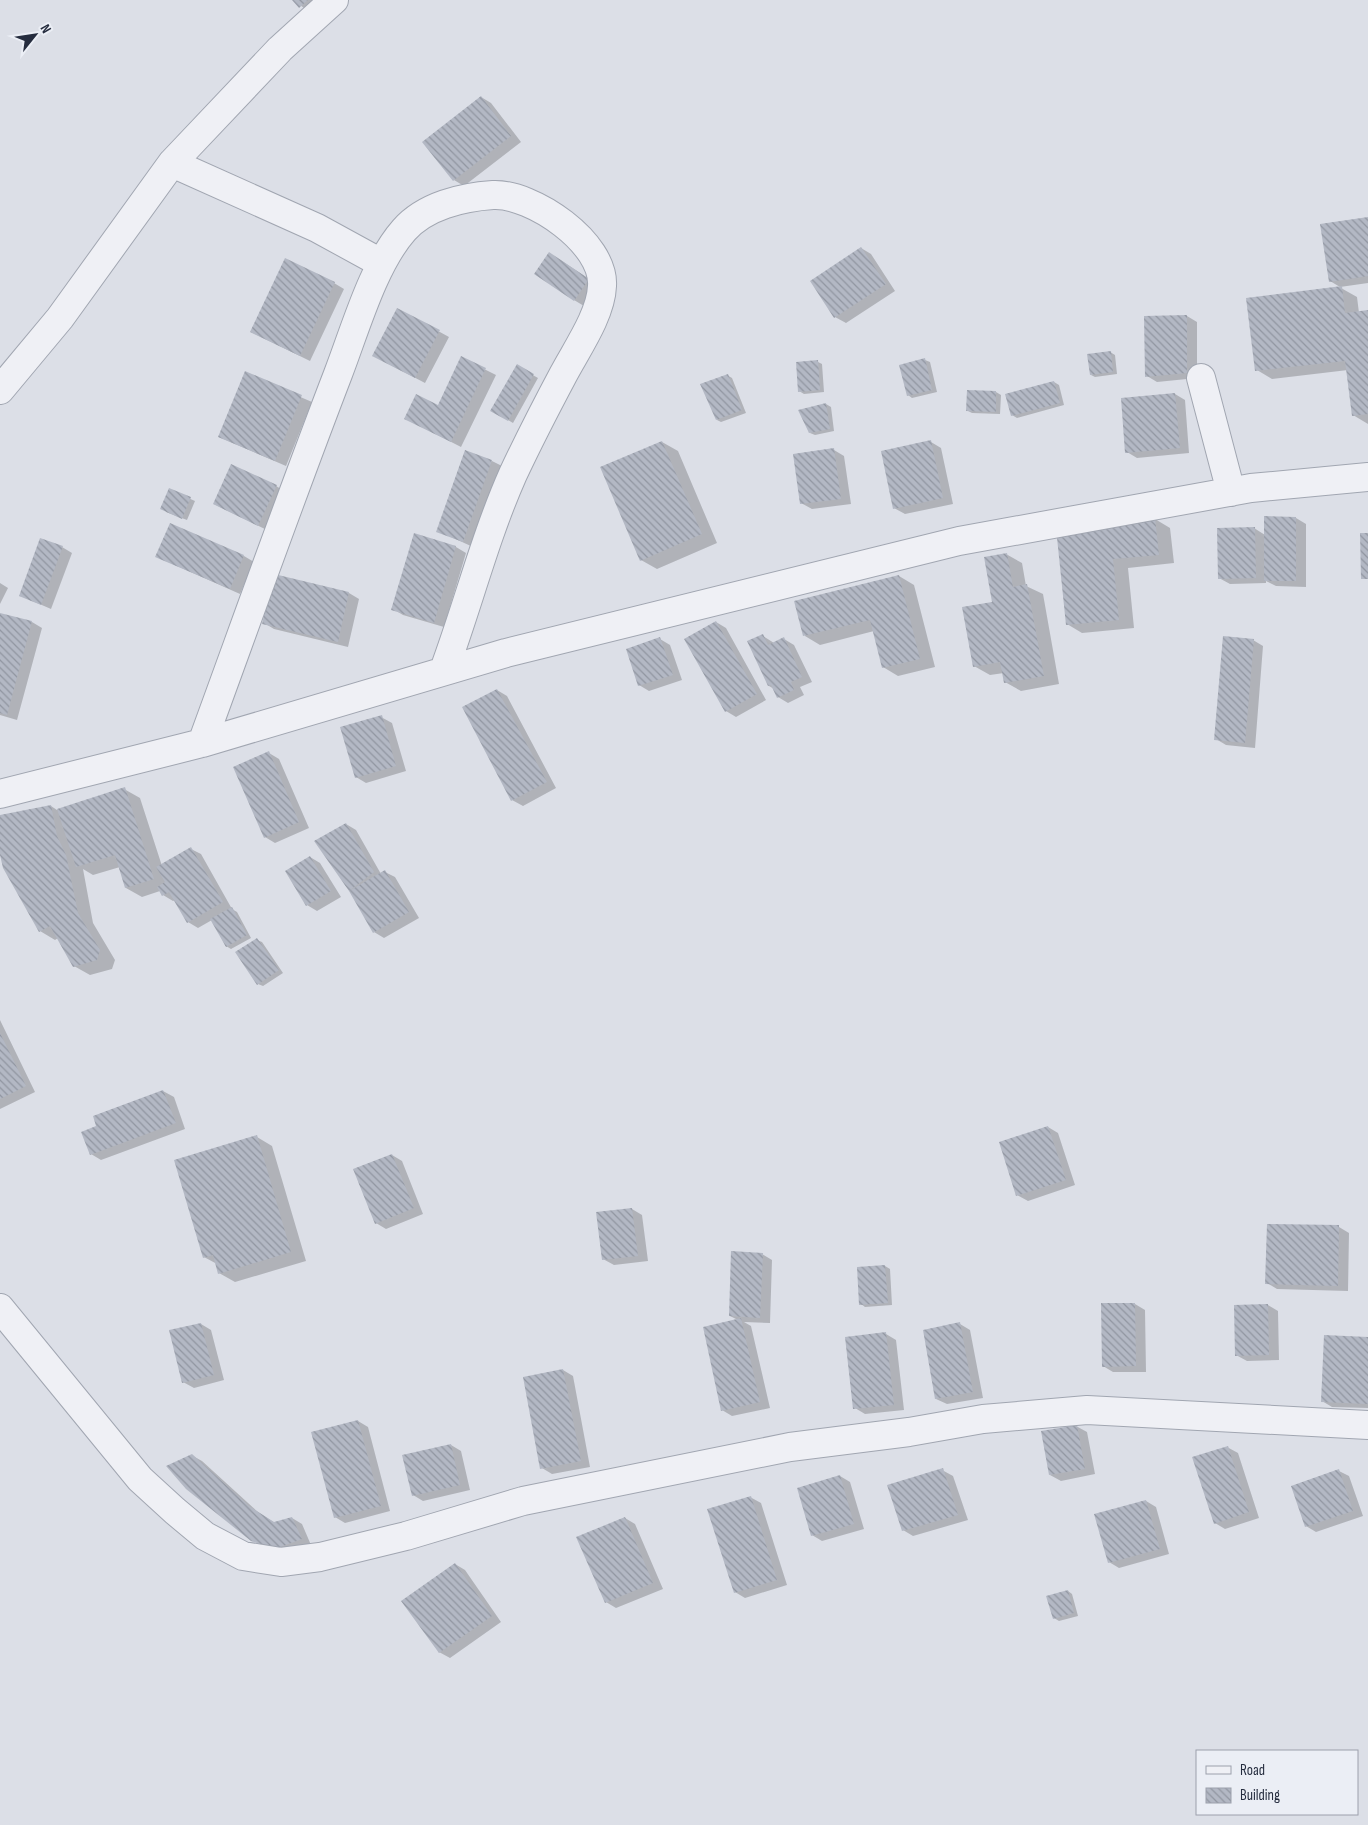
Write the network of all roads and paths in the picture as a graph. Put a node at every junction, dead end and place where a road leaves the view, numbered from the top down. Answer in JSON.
{"nodes":[{"id":1,"x":334,"y":0,"type":"edge"},
{"id":2,"x":172,"y":163,"type":"junction"},
{"id":3,"x":381,"y":263,"type":"junction"},
{"id":4,"x":1201,"y":378,"type":"dead end"},
{"id":5,"x":0,"y":390,"type":"edge"},
{"id":6,"x":1368,"y":476,"type":"edge"},
{"id":7,"x":1231,"y":492,"type":"junction"},
{"id":8,"x":444,"y":670,"type":"junction"},
{"id":9,"x":202,"y":742,"type":"junction"},
{"id":10,"x":0,"y":794,"type":"edge"},
{"id":11,"x":0,"y":1308,"type":"edge"},
{"id":12,"x":1368,"y":1425,"type":"edge"}],
"edges":[{"from":1,"to":2,"type":"street"},
{"from":2,"to":3,"type":"street"},
{"from":2,"to":5,"type":"street"},
{"from":3,"to":8,"type":"street"},
{"from":3,"to":9,"type":"street"},
{"from":4,"to":7,"type":"street"},
{"from":6,"to":7,"type":"street"},
{"from":7,"to":8,"type":"street"},
{"from":8,"to":9,"type":"street"},
{"from":9,"to":10,"type":"street"},
{"from":11,"to":12,"type":"street"}]}
